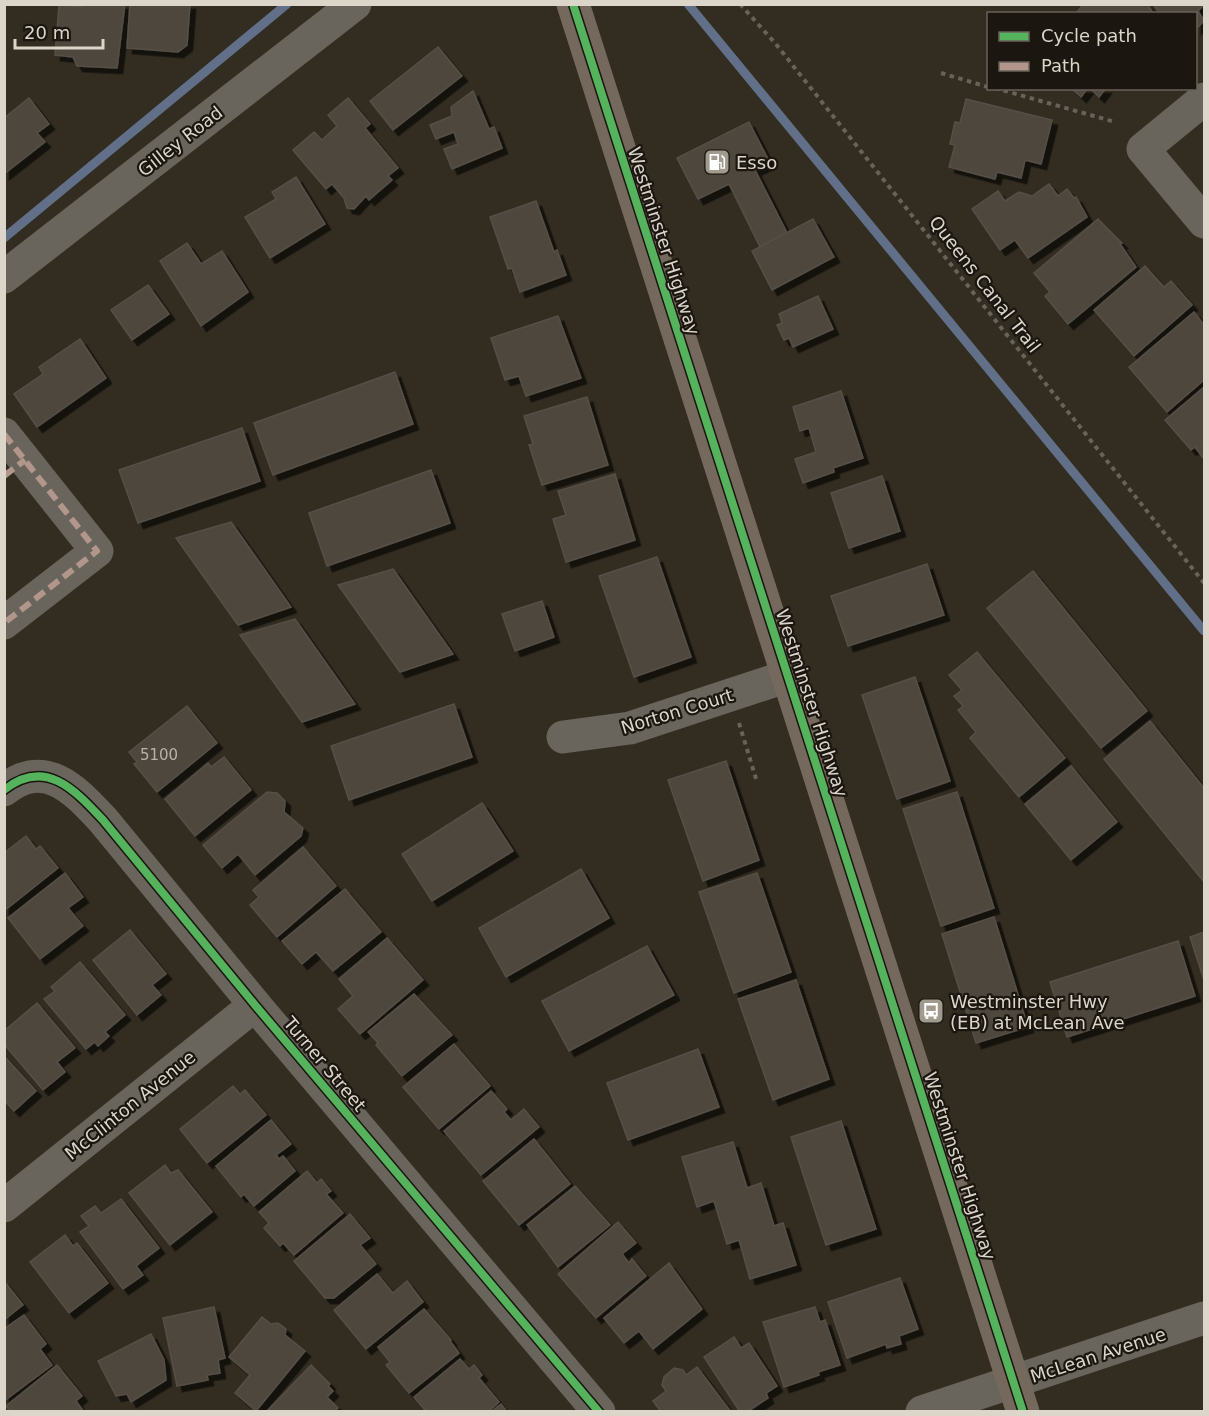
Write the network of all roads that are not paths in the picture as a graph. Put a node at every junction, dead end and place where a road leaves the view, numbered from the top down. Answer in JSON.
{"nodes":[{"id":1,"x":355,"y":4,"type":"edge"},
{"id":2,"x":573,"y":4,"type":"edge"},
{"id":3,"x":1204,"y":99,"type":"edge"},
{"id":4,"x":1204,"y":222,"type":"edge"},
{"id":5,"x":4,"y":277,"type":"edge"},
{"id":6,"x":4,"y":434,"type":"edge"},
{"id":7,"x":15,"y":468,"type":"edge"},
{"id":8,"x":4,"y":623,"type":"edge"},
{"id":9,"x":788,"y":676,"type":"junction"},
{"id":10,"x":563,"y":736,"type":"dead end"},
{"id":11,"x":7,"y":788,"type":"edge"},
{"id":12,"x":255,"y":1005,"type":"junction"},
{"id":13,"x":4,"y":1206,"type":"edge"},
{"id":14,"x":1204,"y":1318,"type":"edge"},
{"id":15,"x":1019,"y":1397,"type":"edge"},
{"id":16,"x":599,"y":1412,"type":"edge"},
{"id":17,"x":922,"y":1412,"type":"edge"}],
"edges":[{"from":1,"to":5,"type":"street","name":"Gilley Road"},
{"from":2,"to":9,"type":"main road","name":"Westminster Highway"},
{"from":3,"to":4,"type":"street"},
{"from":6,"to":7,"type":"street"},
{"from":7,"to":8,"type":"street"},
{"from":9,"to":10,"type":"street","name":"Norton Court"},
{"from":9,"to":15,"type":"main road","name":"Westminster Highway"},
{"from":11,"to":12,"type":"street","name":"Turner Street"},
{"from":12,"to":13,"type":"street","name":"McClinton Avenue"},
{"from":12,"to":16,"type":"street","name":"Turner Street"},
{"from":14,"to":15,"type":"street","name":"McLean Avenue"},
{"from":15,"to":17,"type":"street","name":"McLean Avenue"}]}
